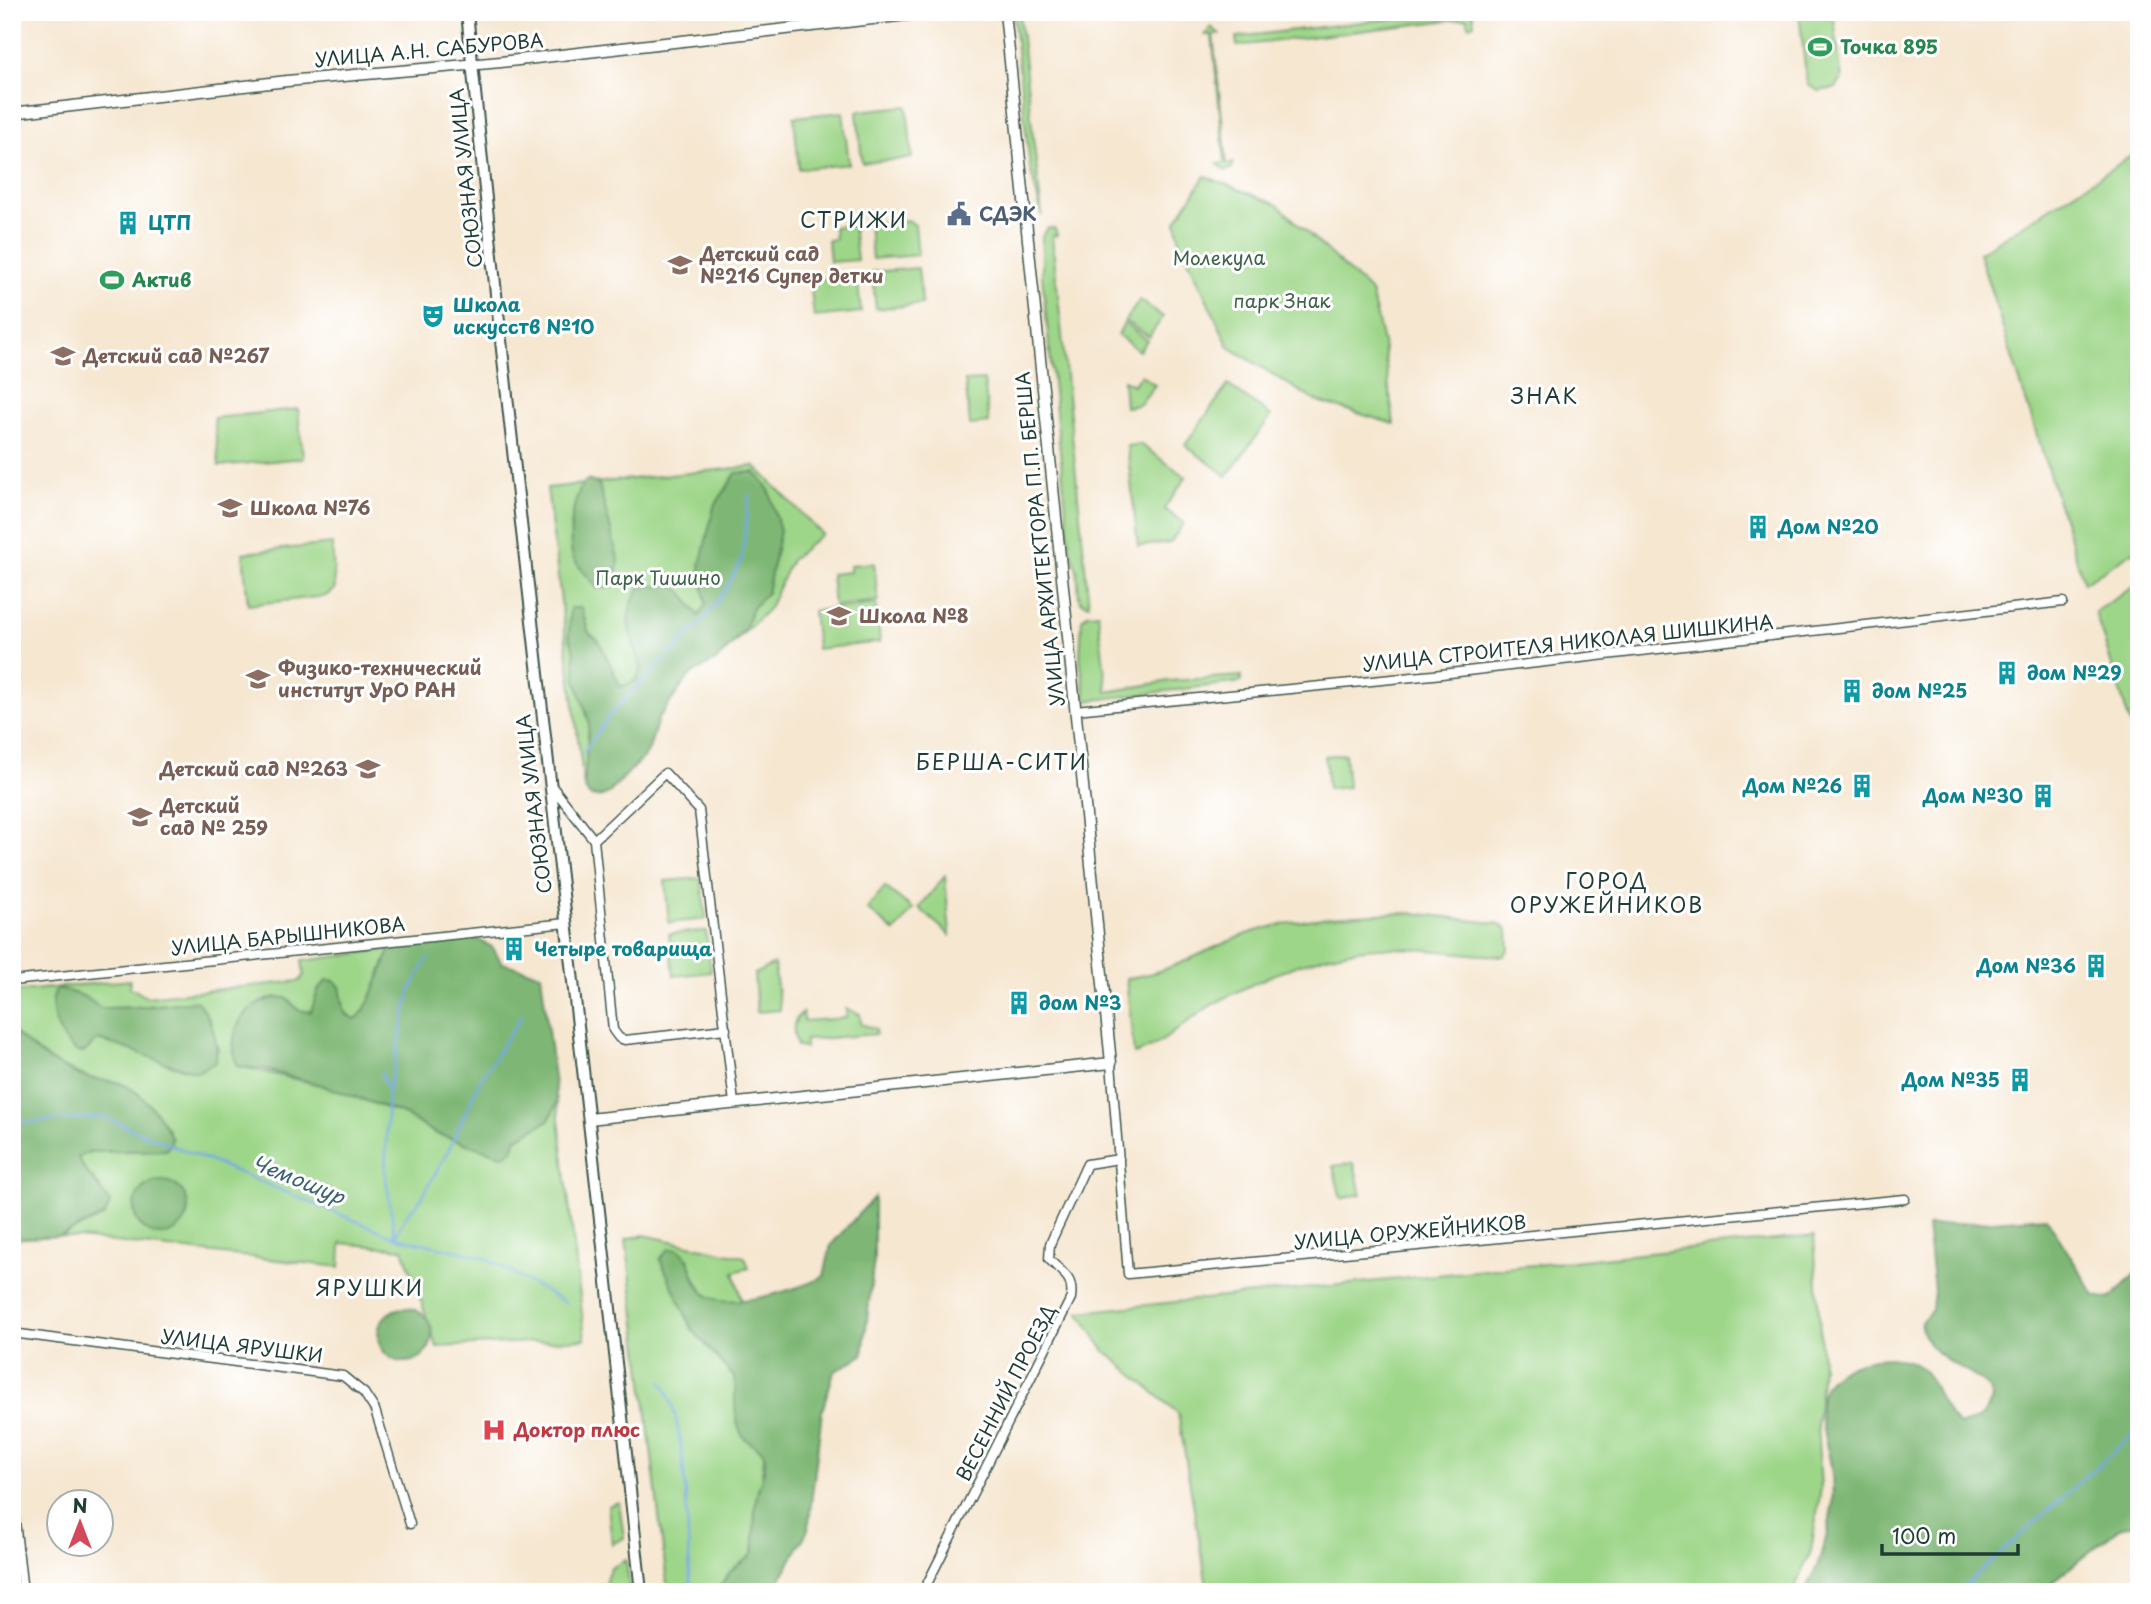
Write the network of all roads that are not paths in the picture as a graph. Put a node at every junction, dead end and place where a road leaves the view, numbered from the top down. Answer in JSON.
{"nodes":[{"id":1,"x":467,"y":12,"type":"edge"},
{"id":2,"x":933,"y":12,"type":"edge"},
{"id":3,"x":1004,"y":12,"type":"edge"},
{"id":4,"x":472,"y":65,"type":"junction"},
{"id":5,"x":12,"y":113,"type":"edge"},
{"id":6,"x":2063,"y":602,"type":"dead end"},
{"id":7,"x":1075,"y":710,"type":"junction"},
{"id":8,"x":549,"y":782,"type":"junction"},
{"id":9,"x":594,"y":840,"type":"junction"},
{"id":10,"x":566,"y":923,"type":"junction"},
{"id":11,"x":12,"y":981,"type":"edge"},
{"id":12,"x":726,"y":1028,"type":"junction"},
{"id":13,"x":1111,"y":1063,"type":"junction"},
{"id":14,"x":734,"y":1103,"type":"junction"},
{"id":15,"x":589,"y":1119,"type":"junction"},
{"id":16,"x":1119,"y":1159,"type":"junction"},
{"id":17,"x":1905,"y":1199,"type":"dead end"},
{"id":18,"x":12,"y":1333,"type":"edge"},
{"id":19,"x":12,"y":1494,"type":"edge"},
{"id":20,"x":410,"y":1524,"type":"dead end"},
{"id":21,"x":23,"y":1592,"type":"edge"},
{"id":22,"x":641,"y":1592,"type":"edge"},
{"id":23,"x":923,"y":1592,"type":"edge"}],
"edges":[{"from":1,"to":4,"type":"main road","name":"СОЮЗНАЯ УЛИЦА"},
{"from":2,"to":4,"type":"street","name":"УЛИЦА А.Н. САБУРОВА"},
{"from":3,"to":7,"type":"street","name":"УЛИЦА АРХИТЕКТОРА П.П. БЕРША"},
{"from":4,"to":5,"type":"street","name":"УЛИЦА А.Н. САБУРОВА"},
{"from":4,"to":8,"type":"main road","name":"СОЮЗНАЯ УЛИЦА"},
{"from":6,"to":7,"type":"street","name":"УЛИЦА СТРОИТЕЛЯ НИКОЛАЯ ШИШКИНА"},
{"from":7,"to":13,"type":"street","name":"УЛИЦА АРХИТЕКТОРА П.П. БЕРША"},
{"from":8,"to":9,"type":"street"},
{"from":8,"to":10,"type":"main road","name":"СОЮЗНАЯ УЛИЦА"},
{"from":9,"to":12,"type":"street"},
{"from":9,"to":12,"type":"street"},
{"from":10,"to":11,"type":"street","name":"УЛИЦА БАРЫШНИКОВА"},
{"from":10,"to":15,"type":"main road","name":"СОЮЗНАЯ УЛИЦА"},
{"from":12,"to":14,"type":"street"},
{"from":13,"to":14,"type":"street"},
{"from":13,"to":16,"type":"street","name":"УЛИЦА ОРУЖЕЙНИКОВ"},
{"from":14,"to":15,"type":"street"},
{"from":15,"to":22,"type":"main road","name":"СОЮЗНАЯ УЛИЦА"},
{"from":16,"to":17,"type":"street","name":"УЛИЦА ОРУЖЕЙНИКОВ"},
{"from":16,"to":23,"type":"street","name":"ВЕСЕННИЙ ПРОЕЗД"},
{"from":18,"to":20,"type":"street","name":"УЛИЦА ЯРУШКИ"},
{"from":19,"to":21,"type":"street"}]}
